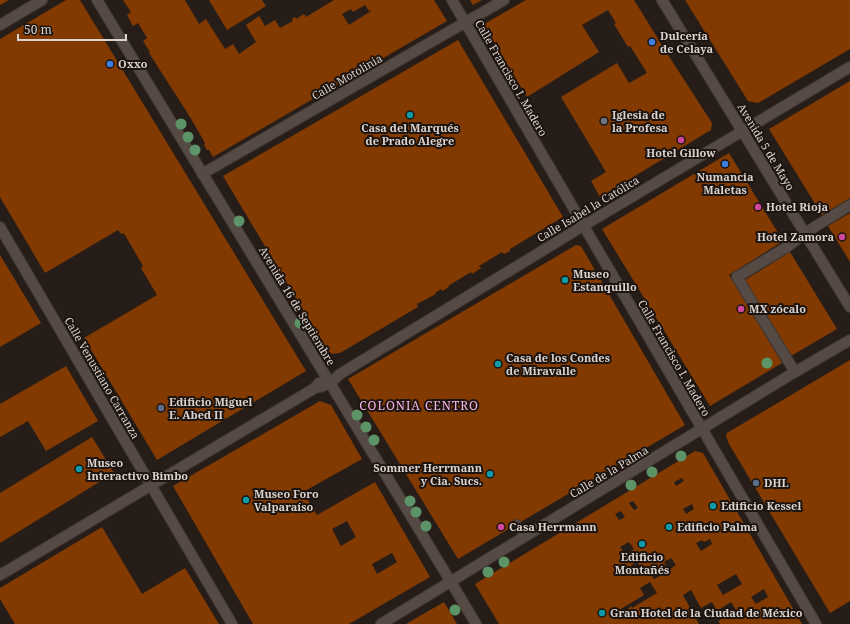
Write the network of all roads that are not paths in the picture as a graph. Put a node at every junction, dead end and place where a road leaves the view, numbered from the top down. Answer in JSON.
{"nodes":[{"id":1,"x":42,"y":0,"type":"edge"},
{"id":2,"x":97,"y":0,"type":"edge"},
{"id":3,"x":452,"y":0,"type":"edge"},
{"id":4,"x":504,"y":0,"type":"edge"},
{"id":5,"x":662,"y":0,"type":"edge"},
{"id":6,"x":465,"y":23,"type":"junction"},
{"id":7,"x":0,"y":25,"type":"edge"},
{"id":8,"x":850,"y":67,"type":"edge"},
{"id":9,"x":743,"y":131,"type":"junction"},
{"id":10,"x":202,"y":174,"type":"junction"},
{"id":11,"x":850,"y":205,"type":"edge"},
{"id":12,"x":583,"y":226,"type":"junction"},
{"id":13,"x":0,"y":227,"type":"edge"},
{"id":14,"x":804,"y":233,"type":"junction"},
{"id":15,"x":850,"y":307,"type":"edge"},
{"id":16,"x":850,"y":340,"type":"edge"},
{"id":17,"x":795,"y":372,"type":"junction"},
{"id":18,"x":328,"y":380,"type":"junction"},
{"id":19,"x":702,"y":429,"type":"junction"},
{"id":20,"x":150,"y":486,"type":"junction"},
{"id":21,"x":518,"y":524,"type":"dead end"},
{"id":22,"x":525,"y":537,"type":"junction"},
{"id":23,"x":0,"y":575,"type":"edge"},
{"id":24,"x":451,"y":582,"type":"junction"},
{"id":25,"x":232,"y":624,"type":"edge"},
{"id":26,"x":381,"y":624,"type":"edge"},
{"id":27,"x":476,"y":624,"type":"edge"},
{"id":28,"x":816,"y":624,"type":"edge"}],
"edges":[{"from":1,"to":7,"type":"street"},
{"from":2,"to":10,"type":"street","name":"Avenida 16 de Septiembre"},
{"from":3,"to":6,"type":"street","name":"Calle Francisco I. Madero"},
{"from":4,"to":6,"type":"street","name":"Calle Motolinia"},
{"from":5,"to":9,"type":"street","name":"Avenida 5 de Mayo"},
{"from":6,"to":10,"type":"street","name":"Calle Motolinia"},
{"from":6,"to":12,"type":"street","name":"Calle Francisco I. Madero"},
{"from":8,"to":9,"type":"street","name":"Calle Isabel la Católica"},
{"from":9,"to":12,"type":"street","name":"Calle Isabel la Católica"},
{"from":9,"to":14,"type":"street","name":"Avenida 5 de Mayo"},
{"from":10,"to":18,"type":"street","name":"Avenida 16 de Septiembre"},
{"from":11,"to":14,"type":"street"},
{"from":12,"to":18,"type":"street","name":"Calle Isabel la Católica"},
{"from":12,"to":19,"type":"street","name":"Calle Francisco I. Madero"},
{"from":13,"to":20,"type":"street","name":"Calle Venustiano Carranza"},
{"from":14,"to":15,"type":"street","name":"Avenida 5 de Mayo"},
{"from":14,"to":17,"type":"street"},
{"from":16,"to":17,"type":"street","name":"Calle de la Palma"},
{"from":17,"to":19,"type":"street","name":"Calle de la Palma"},
{"from":18,"to":20,"type":"street"},
{"from":18,"to":24,"type":"street","name":"Avenida 16 de Septiembre"},
{"from":19,"to":22,"type":"street","name":"Calle de la Palma"},
{"from":19,"to":28,"type":"street","name":"Calle Francisco I. Madero"},
{"from":20,"to":23,"type":"street"},
{"from":20,"to":25,"type":"street","name":"Calle Venustiano Carranza"},
{"from":21,"to":22,"type":"lane"},
{"from":22,"to":24,"type":"street","name":"Calle de la Palma"},
{"from":24,"to":26,"type":"street","name":"Calle de la Palma"},
{"from":24,"to":27,"type":"street","name":"Avenida 16 de Septiembre"}]}
